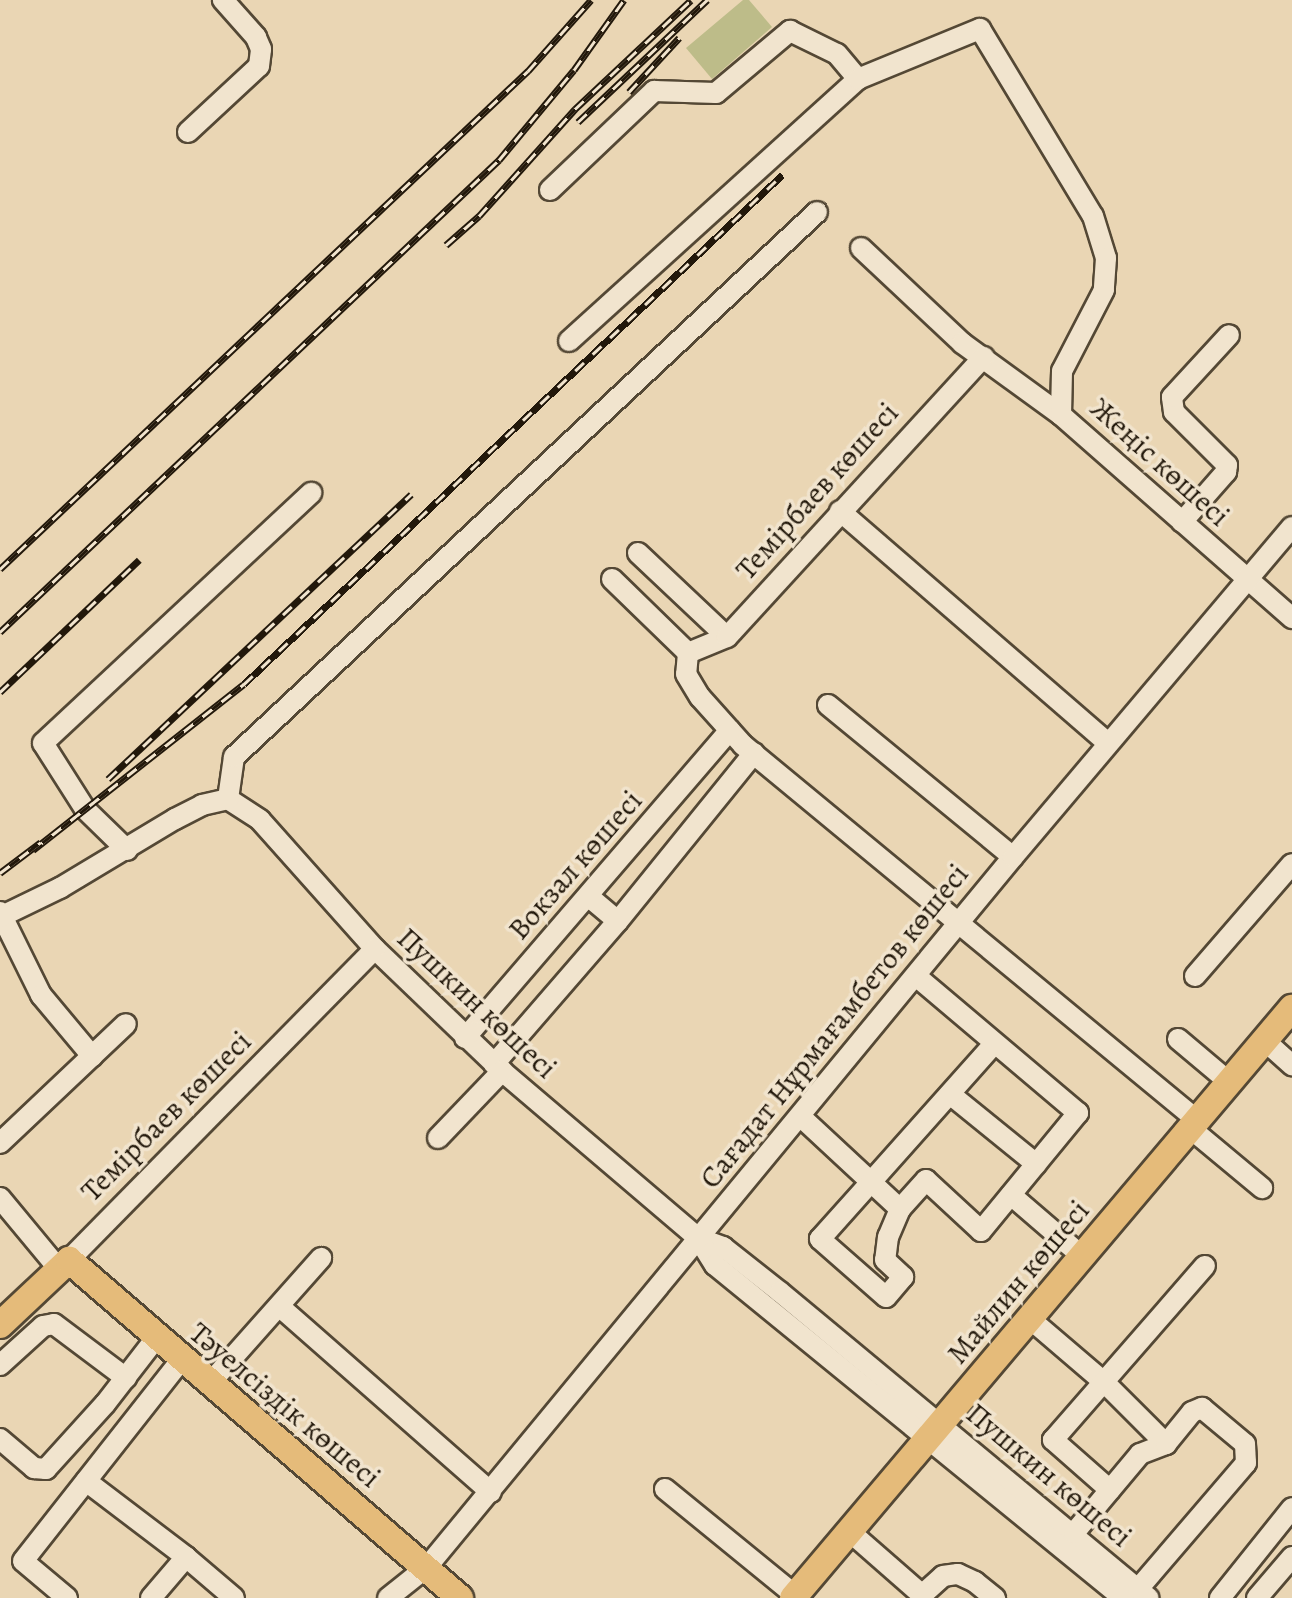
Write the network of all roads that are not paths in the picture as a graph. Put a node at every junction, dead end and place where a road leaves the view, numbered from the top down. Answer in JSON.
{"nodes":[{"id":1,"x":223,"y":0,"type":"edge"},
{"id":2,"x":858,"y":79,"type":"junction"},
{"id":3,"x":188,"y":132,"type":"dead end"},
{"id":4,"x":550,"y":190,"type":"dead end"},
{"id":5,"x":817,"y":212,"type":"dead end"},
{"id":6,"x":861,"y":248,"type":"dead end"},
{"id":7,"x":1229,"y":335,"type":"dead end"},
{"id":8,"x":569,"y":341,"type":"dead end"},
{"id":9,"x":984,"y":357,"type":"junction"},
{"id":10,"x":1061,"y":415,"type":"junction"},
{"id":11,"x":311,"y":493,"type":"dead end"},
{"id":12,"x":840,"y":511,"type":"junction"},
{"id":13,"x":1182,"y":522,"type":"junction"},
{"id":14,"x":1292,"y":527,"type":"edge"},
{"id":15,"x":638,"y":553,"type":"dead end"},
{"id":16,"x":612,"y":579,"type":"dead end"},
{"id":17,"x":1247,"y":579,"type":"junction"},
{"id":18,"x":1292,"y":618,"type":"edge"},
{"id":19,"x":727,"y":637,"type":"junction"},
{"id":20,"x":688,"y":653,"type":"junction"},
{"id":21,"x":828,"y":705,"type":"dead end"},
{"id":22,"x":730,"y":730,"type":"junction"},
{"id":23,"x":1108,"y":743,"type":"junction"},
{"id":24,"x":754,"y":753,"type":"junction"},
{"id":25,"x":228,"y":799,"type":"junction"},
{"id":26,"x":127,"y":850,"type":"junction"},
{"id":27,"x":1013,"y":857,"type":"junction"},
{"id":28,"x":1292,"y":864,"type":"edge"},
{"id":29,"x":588,"y":896,"type":"junction"},
{"id":30,"x":0,"y":916,"type":"edge"},
{"id":31,"x":618,"y":921,"type":"junction"},
{"id":32,"x":957,"y":924,"type":"junction"},
{"id":33,"x":375,"y":949,"type":"junction"},
{"id":34,"x":916,"y":976,"type":"junction"},
{"id":35,"x":1195,"y":976,"type":"dead end"},
{"id":36,"x":1292,"y":1008,"type":"edge"},
{"id":37,"x":126,"y":1024,"type":"dead end"},
{"id":38,"x":465,"y":1038,"type":"junction"},
{"id":39,"x":1178,"y":1039,"type":"dead end"},
{"id":40,"x":1264,"y":1040,"type":"junction"},
{"id":41,"x":994,"y":1044,"type":"junction"},
{"id":42,"x":92,"y":1056,"type":"junction"},
{"id":43,"x":1292,"y":1065,"type":"edge"},
{"id":44,"x":498,"y":1067,"type":"junction"},
{"id":45,"x":1229,"y":1082,"type":"junction"},
{"id":46,"x":950,"y":1094,"type":"junction"},
{"id":47,"x":800,"y":1116,"type":"junction"},
{"id":48,"x":1194,"y":1124,"type":"junction"},
{"id":49,"x":438,"y":1138,"type":"dead end"},
{"id":50,"x":0,"y":1143,"type":"edge"},
{"id":51,"x":1036,"y":1164,"type":"junction"},
{"id":52,"x":871,"y":1182,"type":"junction"},
{"id":53,"x":1262,"y":1188,"type":"dead end"},
{"id":54,"x":1011,"y":1195,"type":"junction"},
{"id":55,"x":0,"y":1198,"type":"edge"},
{"id":56,"x":900,"y":1209,"type":"junction"},
{"id":57,"x":698,"y":1238,"type":"junction"},
{"id":58,"x":1082,"y":1256,"type":"junction"},
{"id":59,"x":321,"y":1258,"type":"dead end"},
{"id":60,"x":64,"y":1264,"type":"junction"},
{"id":61,"x":1205,"y":1266,"type":"dead end"},
{"id":62,"x":279,"y":1306,"type":"junction"},
{"id":63,"x":1029,"y":1318,"type":"junction"},
{"id":64,"x":0,"y":1325,"type":"edge"},
{"id":65,"x":156,"y":1338,"type":"junction"},
{"id":66,"x":182,"y":1359,"type":"junction"},
{"id":67,"x":0,"y":1365,"type":"edge"},
{"id":68,"x":126,"y":1378,"type":"junction"},
{"id":69,"x":211,"y":1382,"type":"junction"},
{"id":70,"x":1104,"y":1382,"type":"junction"},
{"id":71,"x":934,"y":1430,"type":"junction"},
{"id":72,"x":0,"y":1439,"type":"edge"},
{"id":73,"x":1166,"y":1444,"type":"junction"},
{"id":74,"x":86,"y":1481,"type":"junction"},
{"id":75,"x":665,"y":1489,"type":"dead end"},
{"id":76,"x":1110,"y":1490,"type":"junction"},
{"id":77,"x":491,"y":1492,"type":"junction"},
{"id":78,"x":1292,"y":1508,"type":"edge"},
{"id":79,"x":849,"y":1531,"type":"junction"},
{"id":80,"x":1074,"y":1533,"type":"junction"},
{"id":81,"x":186,"y":1557,"type":"junction"},
{"id":82,"x":1292,"y":1557,"type":"edge"},
{"id":83,"x":427,"y":1567,"type":"junction"},
{"id":84,"x":1136,"y":1595,"type":"edge"},
{"id":85,"x":921,"y":1596,"type":"edge"},
{"id":86,"x":794,"y":1597,"type":"edge"},
{"id":87,"x":67,"y":1598,"type":"edge"},
{"id":88,"x":151,"y":1598,"type":"edge"},
{"id":89,"x":234,"y":1598,"type":"edge"},
{"id":90,"x":388,"y":1598,"type":"edge"},
{"id":91,"x":460,"y":1598,"type":"edge"},
{"id":92,"x":995,"y":1598,"type":"edge"},
{"id":93,"x":1220,"y":1598,"type":"edge"},
{"id":94,"x":1257,"y":1598,"type":"edge"}],
"edges":[{"from":1,"to":3,"type":"street"},
{"from":2,"to":4,"type":"street"},
{"from":2,"to":8,"type":"street"},
{"from":2,"to":10,"type":"street"},
{"from":5,"to":25,"type":"street"},
{"from":6,"to":9,"type":"street","name":"Жеңіс көшесі"},
{"from":7,"to":13,"type":"street"},
{"from":9,"to":10,"type":"street","name":"Жеңіс көшесі"},
{"from":9,"to":12,"type":"street","name":"Темірбаев көшесі"},
{"from":10,"to":13,"type":"street","name":"Жеңіс көшесі"},
{"from":11,"to":26,"type":"street"},
{"from":12,"to":19,"type":"street","name":"Темірбаев көшесі"},
{"from":12,"to":23,"type":"street"},
{"from":13,"to":17,"type":"street","name":"Жеңіс көшесі"},
{"from":14,"to":17,"type":"street","name":"Сағадат Нұрмағамбетов көшесі"},
{"from":15,"to":19,"type":"street"},
{"from":16,"to":20,"type":"street"},
{"from":17,"to":18,"type":"street","name":"Жеңіс көшесі"},
{"from":17,"to":23,"type":"street","name":"Сағадат Нұрмағамбетов көшесі"},
{"from":19,"to":20,"type":"street","name":"Темірбаев көшесі"},
{"from":20,"to":22,"type":"street"},
{"from":21,"to":27,"type":"street"},
{"from":22,"to":24,"type":"street"},
{"from":22,"to":29,"type":"street","name":"Вокзал көшесі"},
{"from":23,"to":27,"type":"street","name":"Сағадат Нұрмағамбетов көшесі"},
{"from":24,"to":31,"type":"street"},
{"from":24,"to":32,"type":"street"},
{"from":25,"to":26,"type":"street"},
{"from":25,"to":33,"type":"street","name":"Пушкин көшесі"},
{"from":26,"to":30,"type":"street"},
{"from":27,"to":32,"type":"street","name":"Сағадат Нұрмағамбетов көшесі"},
{"from":28,"to":35,"type":"street"},
{"from":29,"to":31,"type":"street"},
{"from":29,"to":38,"type":"street","name":"Вокзал көшесі"},
{"from":30,"to":42,"type":"street"},
{"from":31,"to":44,"type":"street"},
{"from":32,"to":34,"type":"street","name":"Сағадат Нұрмағамбетов көшесі"},
{"from":32,"to":48,"type":"street"},
{"from":33,"to":38,"type":"street","name":"Пушкин көшесі"},
{"from":33,"to":60,"type":"street","name":"Темірбаев көшесі"},
{"from":34,"to":41,"type":"street"},
{"from":34,"to":47,"type":"street","name":"Сағадат Нұрмағамбетов көшесі"},
{"from":36,"to":40,"type":"main road","name":"Майлин көшесі"},
{"from":37,"to":42,"type":"street"},
{"from":38,"to":44,"type":"street","name":"Пушкин көшесі"},
{"from":39,"to":45,"type":"street"},
{"from":40,"to":43,"type":"street"},
{"from":40,"to":45,"type":"main road","name":"Майлин көшесі"},
{"from":41,"to":46,"type":"street"},
{"from":41,"to":51,"type":"street"},
{"from":42,"to":50,"type":"street"},
{"from":44,"to":49,"type":"street"},
{"from":44,"to":57,"type":"street","name":"Пушкин көшесі"},
{"from":45,"to":48,"type":"main road","name":"Майлин көшесі"},
{"from":46,"to":51,"type":"street"},
{"from":46,"to":52,"type":"street"},
{"from":47,"to":52,"type":"street"},
{"from":47,"to":57,"type":"street","name":"Сағадат Нұрмағамбетов көшесі"},
{"from":48,"to":53,"type":"street"},
{"from":48,"to":58,"type":"main road","name":"Майлин көшесі"},
{"from":51,"to":54,"type":"street"},
{"from":52,"to":56,"type":"street"},
{"from":52,"to":56,"type":"street"},
{"from":54,"to":56,"type":"street"},
{"from":54,"to":58,"type":"street"},
{"from":55,"to":60,"type":"street"},
{"from":57,"to":71,"type":"street","name":"Пушкин көшесі"},
{"from":57,"to":77,"type":"street","name":"Сағадат Нұрмағамбетов көшесі"},
{"from":58,"to":63,"type":"main road","name":"Майлин көшесі"},
{"from":59,"to":62,"type":"street"},
{"from":60,"to":64,"type":"main road","name":"Темірбаев көшесі"},
{"from":60,"to":65,"type":"main road","name":"Тәуелсіздік көшесі"},
{"from":61,"to":70,"type":"street"},
{"from":62,"to":69,"type":"street"},
{"from":62,"to":77,"type":"street"},
{"from":63,"to":70,"type":"street"},
{"from":63,"to":71,"type":"main road","name":"Майлин көшесі"},
{"from":65,"to":66,"type":"main road","name":"Тәуелсіздік көшесі"},
{"from":65,"to":68,"type":"street"},
{"from":66,"to":69,"type":"main road","name":"Тәуелсіздік көшесі"},
{"from":66,"to":74,"type":"street"},
{"from":67,"to":68,"type":"street"},
{"from":68,"to":72,"type":"street"},
{"from":69,"to":83,"type":"main road","name":"Тәуелсіздік көшесі"},
{"from":70,"to":73,"type":"street"},
{"from":70,"to":76,"type":"street"},
{"from":71,"to":79,"type":"main road","name":"Майлин көшесі"},
{"from":71,"to":80,"type":"street","name":"Пушкин көшесі"},
{"from":71,"to":84,"type":"street","name":"Пушкин көшесі"},
{"from":73,"to":76,"type":"street"},
{"from":73,"to":84,"type":"street"},
{"from":74,"to":81,"type":"street"},
{"from":74,"to":87,"type":"street"},
{"from":75,"to":86,"type":"street"},
{"from":76,"to":80,"type":"street"},
{"from":77,"to":83,"type":"street","name":"Сағадат Нұрмағамбетов көшесі"},
{"from":78,"to":93,"type":"street"},
{"from":79,"to":85,"type":"street"},
{"from":79,"to":86,"type":"main road","name":"Майлин көшесі"},
{"from":80,"to":84,"type":"street","name":"Пушкин көшесі"},
{"from":81,"to":88,"type":"street"},
{"from":81,"to":89,"type":"street"},
{"from":82,"to":94,"type":"street"},
{"from":83,"to":90,"type":"street","name":"Сағадат Нұрмағамбетов көшесі"},
{"from":83,"to":91,"type":"main road","name":"Тәуелсіздік көшесі"},
{"from":85,"to":92,"type":"street"}]}
